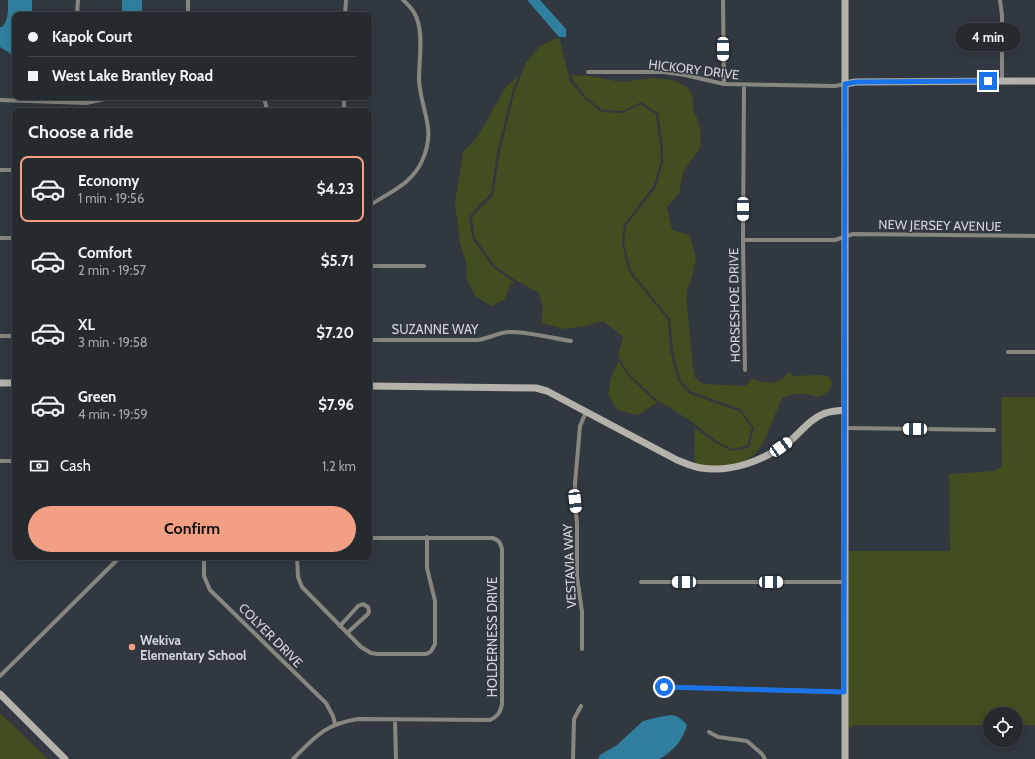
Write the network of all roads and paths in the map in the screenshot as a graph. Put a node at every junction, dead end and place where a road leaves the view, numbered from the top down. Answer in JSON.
{"nodes":[{"id":1,"x":78,"y":0,"type":"edge"},
{"id":2,"x":188,"y":0,"type":"edge"},
{"id":3,"x":346,"y":0,"type":"edge"},
{"id":4,"x":403,"y":0,"type":"edge"},
{"id":5,"x":723,"y":0,"type":"edge"},
{"id":6,"x":845,"y":0,"type":"edge"},
{"id":7,"x":1000,"y":0,"type":"edge"},
{"id":8,"x":77,"y":12,"type":"edge"},
{"id":9,"x":188,"y":12,"type":"edge"},
{"id":10,"x":345,"y":12,"type":"edge"},
{"id":11,"x":588,"y":72,"type":"dead end"},
{"id":12,"x":1002,"y":81,"type":"junction"},
{"id":13,"x":1035,"y":81,"type":"edge"},
{"id":14,"x":724,"y":84,"type":"junction"},
{"id":15,"x":845,"y":84,"type":"junction"},
{"id":16,"x":744,"y":85,"type":"junction"},
{"id":17,"x":0,"y":100,"type":"edge"},
{"id":18,"x":100,"y":100,"type":"edge"},
{"id":19,"x":75,"y":103,"type":"joint"},
{"id":20,"x":0,"y":170,"type":"edge"},
{"id":21,"x":12,"y":170,"type":"edge"},
{"id":22,"x":372,"y":204,"type":"edge"},
{"id":23,"x":1035,"y":236,"type":"edge"},
{"id":24,"x":844,"y":237,"type":"junction"},
{"id":25,"x":0,"y":238,"type":"edge"},
{"id":26,"x":12,"y":238,"type":"edge"},
{"id":27,"x":743,"y":240,"type":"junction"},
{"id":28,"x":372,"y":266,"type":"edge"},
{"id":29,"x":424,"y":266,"type":"dead end"},
{"id":30,"x":0,"y":336,"type":"edge"},
{"id":31,"x":12,"y":336,"type":"edge"},
{"id":32,"x":372,"y":340,"type":"edge"},
{"id":33,"x":571,"y":341,"type":"dead end"},
{"id":34,"x":1008,"y":352,"type":"dead end"},
{"id":35,"x":1035,"y":352,"type":"edge"},
{"id":36,"x":745,"y":370,"type":"dead end"},
{"id":37,"x":0,"y":383,"type":"edge"},
{"id":38,"x":12,"y":383,"type":"edge"},
{"id":39,"x":372,"y":386,"type":"edge"},
{"id":40,"x":845,"y":410,"type":"junction"},
{"id":41,"x":586,"y":411,"type":"junction"},
{"id":42,"x":845,"y":428,"type":"junction"},
{"id":43,"x":994,"y":430,"type":"dead end"},
{"id":44,"x":0,"y":461,"type":"edge"},
{"id":45,"x":12,"y":461,"type":"edge"},
{"id":46,"x":427,"y":537,"type":"junction"},
{"id":47,"x":372,"y":538,"type":"edge"},
{"id":48,"x":117,"y":560,"type":"edge"},
{"id":49,"x":204,"y":560,"type":"edge"},
{"id":50,"x":296,"y":560,"type":"edge"},
{"id":51,"x":641,"y":582,"type":"dead end"},
{"id":52,"x":844,"y":582,"type":"junction"},
{"id":53,"x":340,"y":626,"type":"junction"},
{"id":54,"x":347,"y":633,"type":"junction"},
{"id":55,"x":582,"y":649,"type":"dead end"},
{"id":56,"x":0,"y":676,"type":"edge"},
{"id":57,"x":664,"y":687,"type":"dead end"},
{"id":58,"x":844,"y":692,"type":"junction"},
{"id":59,"x":0,"y":694,"type":"edge"},
{"id":60,"x":581,"y":706,"type":"dead end"},
{"id":61,"x":395,"y":719,"type":"junction"},
{"id":62,"x":336,"y":724,"type":"junction"},
{"id":63,"x":709,"y":732,"type":"dead end"},
{"id":64,"x":65,"y":759,"type":"edge"},
{"id":65,"x":293,"y":759,"type":"edge"},
{"id":66,"x":396,"y":759,"type":"edge"},
{"id":67,"x":573,"y":759,"type":"edge"},
{"id":68,"x":765,"y":759,"type":"edge"},
{"id":69,"x":844,"y":759,"type":"edge"}],
"edges":[{"from":1,"to":8,"type":"street"},
{"from":2,"to":9,"type":"street"},
{"from":3,"to":10,"type":"street"},
{"from":4,"to":22,"type":"street"},
{"from":5,"to":14,"type":"street"},
{"from":6,"to":15,"type":"street"},
{"from":7,"to":12,"type":"street"},
{"from":11,"to":14,"type":"street","name":"HICKORY DRIVE"},
{"from":12,"to":13,"type":"street"},
{"from":12,"to":15,"type":"street"},
{"from":14,"to":16,"type":"street","name":"HICKORY DRIVE"},
{"from":15,"to":16,"type":"street","name":"HICKORY DRIVE"},
{"from":15,"to":24,"type":"street"},
{"from":16,"to":27,"type":"street","name":"HORSESHOE DRIVE"},
{"from":17,"to":19,"type":"street"},
{"from":18,"to":19,"type":"street"},
{"from":20,"to":21,"type":"street"},
{"from":23,"to":24,"type":"street","name":"NEW JERSEY AVENUE"},
{"from":24,"to":27,"type":"street","name":"HORSESHOE DRIVE"},
{"from":24,"to":40,"type":"street"},
{"from":25,"to":26,"type":"street"},
{"from":27,"to":36,"type":"street","name":"HORSESHOE DRIVE"},
{"from":28,"to":29,"type":"street"},
{"from":30,"to":31,"type":"street"},
{"from":32,"to":33,"type":"street","name":"SUZANNE WAY"},
{"from":34,"to":35,"type":"street"},
{"from":37,"to":38,"type":"street"},
{"from":39,"to":41,"type":"street"},
{"from":40,"to":41,"type":"street"},
{"from":40,"to":42,"type":"street"},
{"from":41,"to":55,"type":"street","name":"VESTAVIA WAY"},
{"from":42,"to":43,"type":"street"},
{"from":42,"to":52,"type":"street"},
{"from":44,"to":45,"type":"street"},
{"from":46,"to":47,"type":"street","name":"HOLDERNESS DRIVE"},
{"from":46,"to":54,"type":"street"},
{"from":46,"to":61,"type":"street","name":"HOLDERNESS DRIVE"},
{"from":48,"to":56,"type":"street"},
{"from":49,"to":62,"type":"street","name":"COLYER DRIVE"},
{"from":50,"to":53,"type":"street"},
{"from":51,"to":52,"type":"street"},
{"from":52,"to":58,"type":"street"},
{"from":53,"to":54,"type":"street"},
{"from":53,"to":54,"type":"street"},
{"from":57,"to":58,"type":"street"},
{"from":58,"to":69,"type":"street"},
{"from":59,"to":64,"type":"street"},
{"from":60,"to":67,"type":"street"},
{"from":61,"to":62,"type":"street","name":"HOLDERNESS DRIVE"},
{"from":61,"to":66,"type":"street"},
{"from":62,"to":65,"type":"street","name":"HOLDERNESS DRIVE"},
{"from":63,"to":68,"type":"street"}]}
